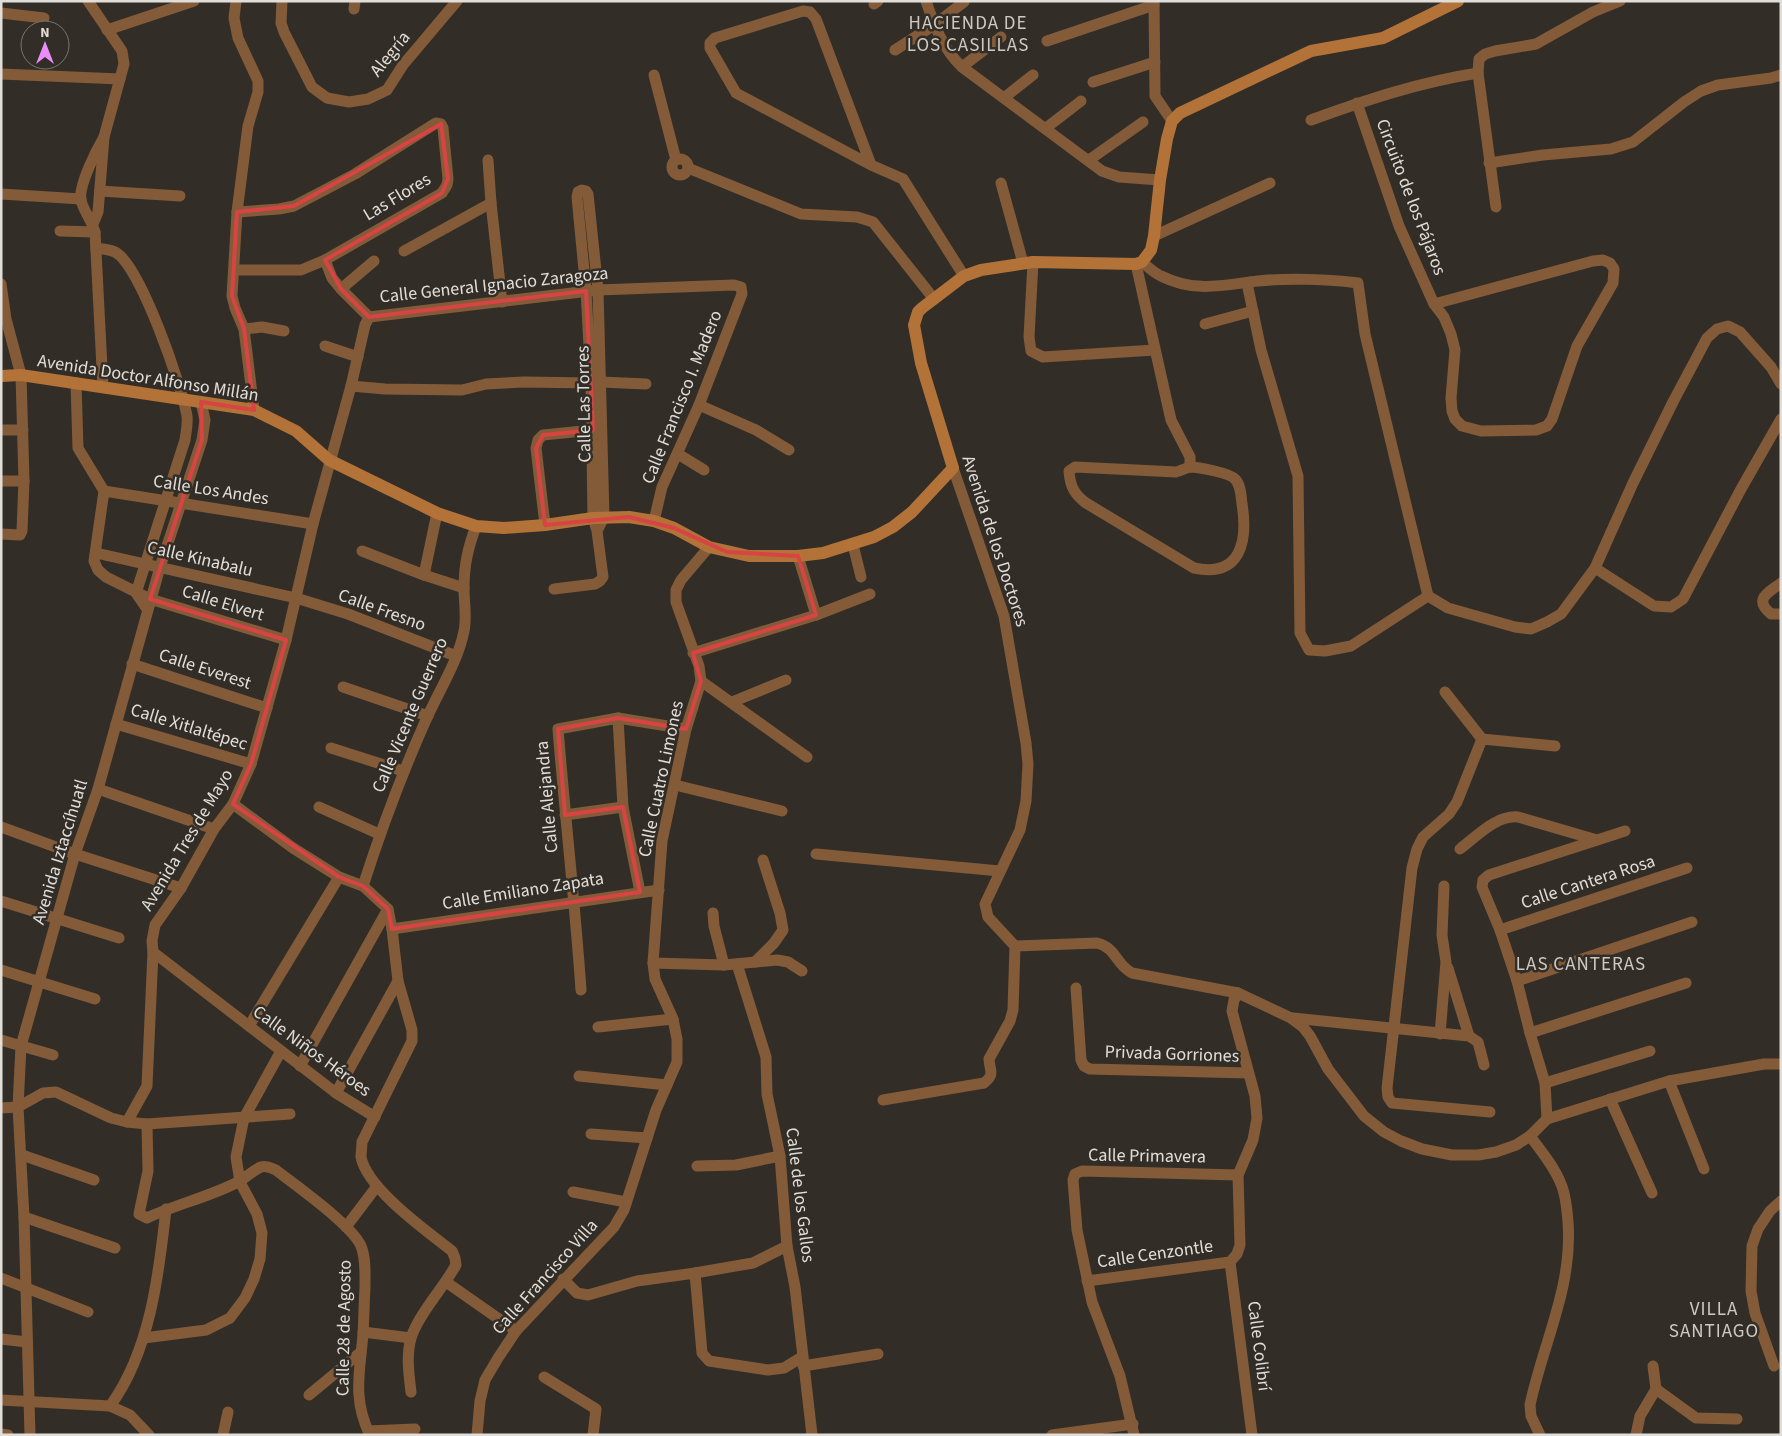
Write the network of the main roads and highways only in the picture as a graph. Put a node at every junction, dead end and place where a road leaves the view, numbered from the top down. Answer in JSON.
{"nodes":[{"id":1,"x":1458,"y":1,"type":"edge"},
{"id":2,"x":1,"y":376,"type":"edge"},
{"id":3,"x":953,"y":468,"type":"joint"}],
"edges":[{"from":1,"to":3,"type":"main road","name":"Avenida de los Doctores"},
{"from":2,"to":3,"type":"main road","name":"Avenida Doctor Alfonso Millán"}]}
